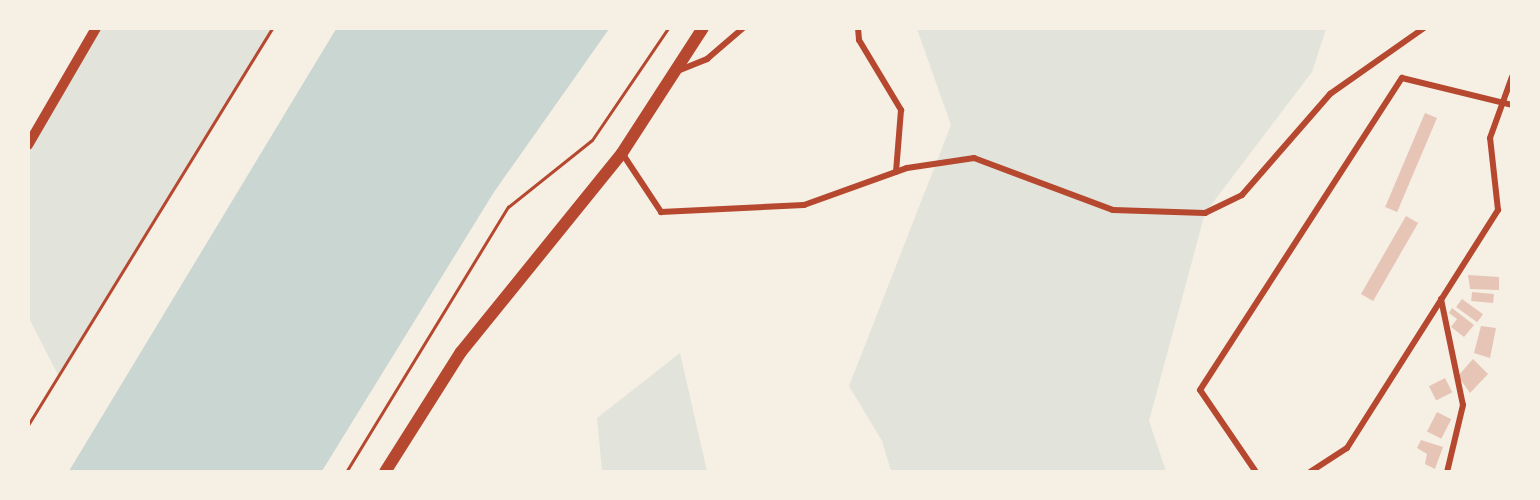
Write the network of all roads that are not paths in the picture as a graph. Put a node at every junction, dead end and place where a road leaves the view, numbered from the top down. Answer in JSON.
{"nodes":[{"id":1,"x":96,"y":28,"type":"edge"},
{"id":2,"x":703,"y":28,"type":"edge"},
{"id":3,"x":743,"y":28,"type":"edge"},
{"id":4,"x":858,"y":28,"type":"edge"},
{"id":5,"x":1424,"y":28,"type":"edge"},
{"id":6,"x":675,"y":72,"type":"junction"},
{"id":7,"x":1512,"y":77,"type":"edge"},
{"id":8,"x":1508,"y":105,"type":"edge"},
{"id":9,"x":28,"y":145,"type":"edge"},
{"id":10,"x":622,"y":153,"type":"junction"},
{"id":11,"x":896,"y":172,"type":"junction"},
{"id":12,"x":1441,"y":299,"type":"junction"},
{"id":13,"x":385,"y":471,"type":"edge"},
{"id":14,"x":1256,"y":471,"type":"edge"},
{"id":15,"x":1310,"y":471,"type":"edge"},
{"id":16,"x":1447,"y":471,"type":"edge"}],
"edges":[{"from":1,"to":9,"type":"street"},
{"from":2,"to":6,"type":"main road"},
{"from":3,"to":6,"type":"street"},
{"from":4,"to":11,"type":"street"},
{"from":5,"to":11,"type":"street"},
{"from":6,"to":10,"type":"main road"},
{"from":7,"to":8,"type":"street"},
{"from":8,"to":12,"type":"street"},
{"from":8,"to":14,"type":"street"},
{"from":10,"to":11,"type":"street"},
{"from":10,"to":13,"type":"main road"},
{"from":12,"to":15,"type":"street"},
{"from":12,"to":16,"type":"street"}]}
